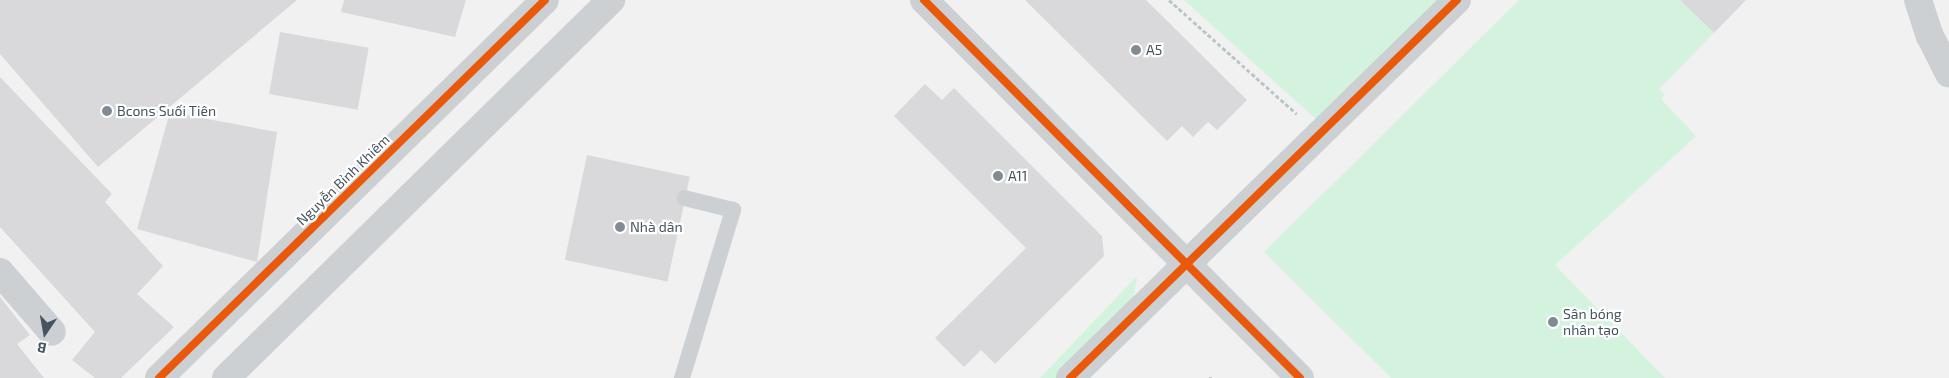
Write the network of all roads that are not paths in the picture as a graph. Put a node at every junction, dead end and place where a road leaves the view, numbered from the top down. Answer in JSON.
{"nodes":[{"id":1,"x":545,"y":0,"type":"edge"},
{"id":2,"x":611,"y":0,"type":"edge"},
{"id":3,"x":924,"y":0,"type":"edge"},
{"id":4,"x":1457,"y":0,"type":"edge"},
{"id":5,"x":1918,"y":0,"type":"edge"},
{"id":6,"x":1949,"y":74,"type":"edge"},
{"id":7,"x":684,"y":198,"type":"dead end"},
{"id":8,"x":1187,"y":264,"type":"junction"},
{"id":9,"x":0,"y":272,"type":"edge"},
{"id":10,"x":52,"y":332,"type":"dead end"},
{"id":11,"x":159,"y":378,"type":"edge"},
{"id":12,"x":226,"y":378,"type":"edge"},
{"id":13,"x":682,"y":378,"type":"edge"},
{"id":14,"x":1070,"y":378,"type":"edge"},
{"id":15,"x":1300,"y":378,"type":"edge"}],
"edges":[{"from":1,"to":11,"type":"street","name":"Nguyễn Bỉnh Khiêm"},
{"from":2,"to":12,"type":"street"},
{"from":3,"to":8,"type":"street"},
{"from":4,"to":8,"type":"street"},
{"from":5,"to":6,"type":"street"},
{"from":7,"to":13,"type":"lane"},
{"from":8,"to":14,"type":"street"},
{"from":8,"to":15,"type":"street"},
{"from":9,"to":10,"type":"street"}]}
